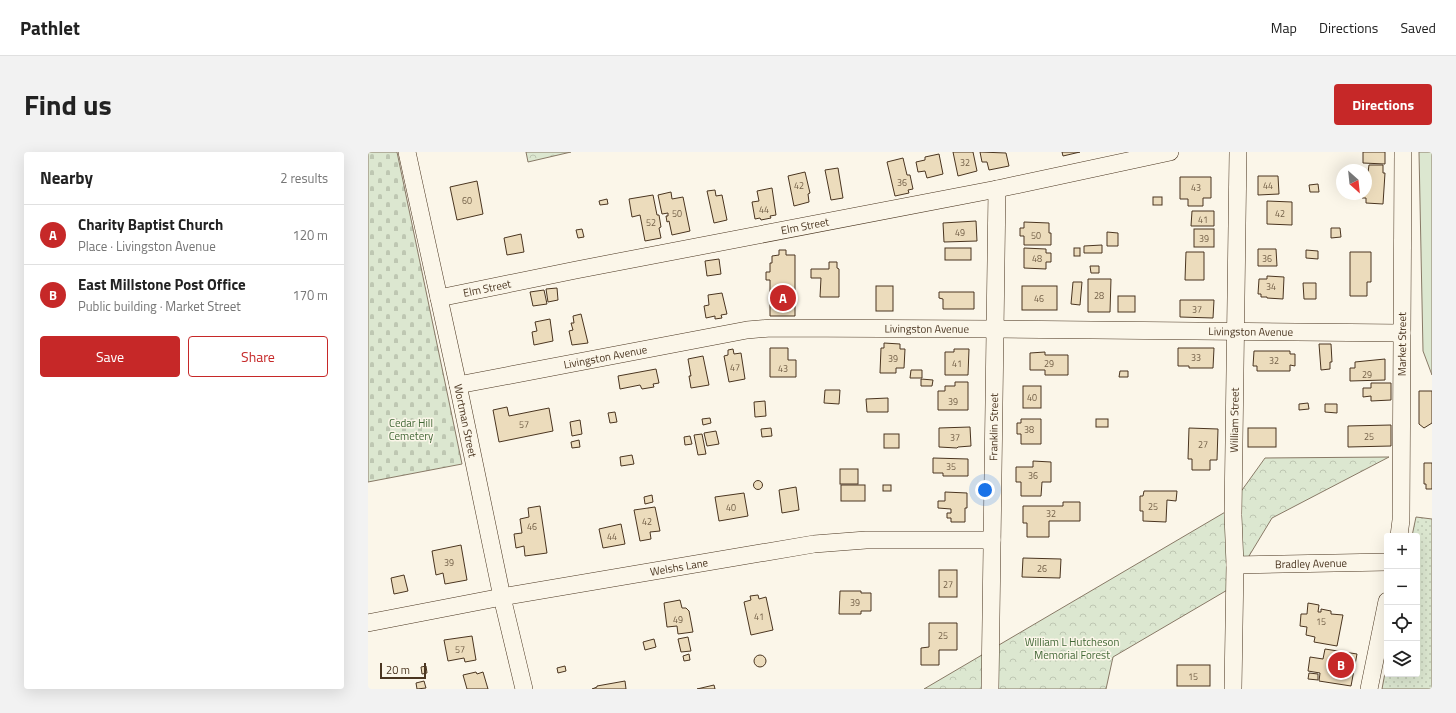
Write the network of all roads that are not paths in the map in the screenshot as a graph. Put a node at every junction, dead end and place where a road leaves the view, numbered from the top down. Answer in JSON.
{"nodes":[{"id":1,"x":407,"y":152,"type":"edge"},
{"id":2,"x":1170,"y":152,"type":"edge"},
{"id":3,"x":1238,"y":152,"type":"edge"},
{"id":4,"x":1404,"y":152,"type":"edge"},
{"id":5,"x":997,"y":189,"type":"junction"},
{"id":6,"x":439,"y":298,"type":"junction"},
{"id":7,"x":995,"y":329,"type":"junction"},
{"id":8,"x":1235,"y":331,"type":"junction"},
{"id":9,"x":1402,"y":333,"type":"junction"},
{"id":10,"x":458,"y":385,"type":"junction"},
{"id":11,"x":1399,"y":533,"type":"edge"},
{"id":12,"x":992,"y":540,"type":"junction"},
{"id":13,"x":1384,"y":562,"type":"edge"},
{"id":14,"x":1235,"y":565,"type":"junction"},
{"id":15,"x":502,"y":597,"type":"junction"},
{"id":16,"x":1386,"y":605,"type":"edge"},
{"id":17,"x":368,"y":623,"type":"edge"},
{"id":18,"x":524,"y":689,"type":"edge"},
{"id":19,"x":990,"y":689,"type":"edge"},
{"id":20,"x":1233,"y":689,"type":"edge"},
{"id":21,"x":1369,"y":689,"type":"edge"}],
"edges":[{"from":1,"to":6,"type":"street","name":"Wortman Street"},
{"from":2,"to":5,"type":"street","name":"Elm Street"},
{"from":3,"to":8,"type":"street","name":"William Street"},
{"from":4,"to":9,"type":"street","name":"Market Street"},
{"from":5,"to":6,"type":"street","name":"Elm Street"},
{"from":5,"to":7,"type":"street","name":"Franklin Street"},
{"from":6,"to":10,"type":"street","name":"Wortman Street"},
{"from":7,"to":8,"type":"street","name":"Livingston Avenue"},
{"from":7,"to":10,"type":"street","name":"Livingston Avenue"},
{"from":7,"to":12,"type":"street","name":"Franklin Street"},
{"from":8,"to":9,"type":"street","name":"Livingston Avenue"},
{"from":8,"to":14,"type":"street","name":"William Street"},
{"from":9,"to":11,"type":"street","name":"Market Street"},
{"from":10,"to":15,"type":"street","name":"Wortman Street"},
{"from":12,"to":15,"type":"street","name":"Welshs Lane"},
{"from":12,"to":19,"type":"street","name":"Franklin Street"},
{"from":13,"to":14,"type":"street","name":"Bradley Avenue"},
{"from":14,"to":20,"type":"street","name":"William Street"},
{"from":15,"to":17,"type":"street","name":"Welshs Lane"},
{"from":15,"to":18,"type":"street","name":"Wortman Street"},
{"from":16,"to":21,"type":"street"}]}
